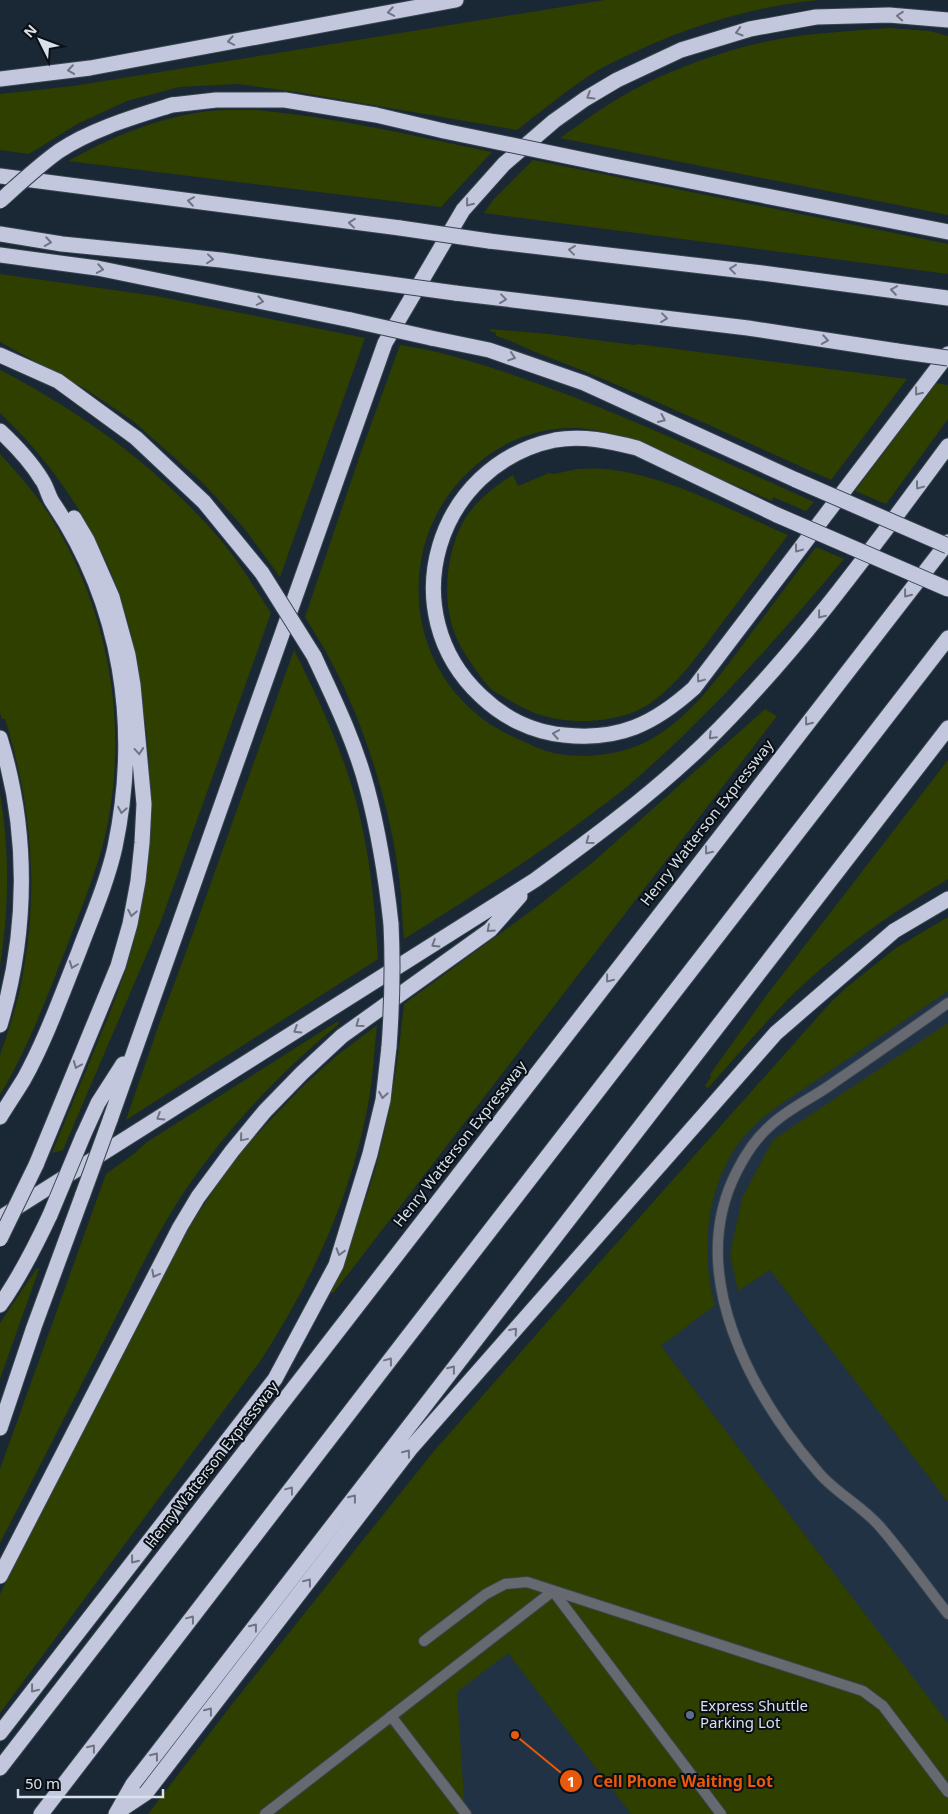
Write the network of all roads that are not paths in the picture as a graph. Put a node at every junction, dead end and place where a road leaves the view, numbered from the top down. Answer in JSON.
{"nodes":[{"id":1,"x":456,"y":0,"type":"edge"},
{"id":2,"x":948,"y":20,"type":"edge"},
{"id":3,"x":0,"y":79,"type":"edge"},
{"id":4,"x":0,"y":176,"type":"edge"},
{"id":5,"x":0,"y":201,"type":"edge"},
{"id":6,"x":948,"y":232,"type":"edge"},
{"id":7,"x":0,"y":234,"type":"edge"},
{"id":8,"x":0,"y":255,"type":"edge"},
{"id":9,"x":945,"y":298,"type":"edge"},
{"id":10,"x":948,"y":354,"type":"edge"},
{"id":11,"x":0,"y":355,"type":"edge"},
{"id":12,"x":948,"y":358,"type":"edge"},
{"id":13,"x":0,"y":431,"type":"edge"},
{"id":14,"x":948,"y":446,"type":"edge"},
{"id":15,"x":43,"y":481,"type":"junction"},
{"id":16,"x":948,"y":542,"type":"edge"},
{"id":17,"x":948,"y":546,"type":"edge"},
{"id":18,"x":948,"y":589,"type":"edge"},
{"id":19,"x":948,"y":638,"type":"edge"},
{"id":20,"x":948,"y":728,"type":"edge"},
{"id":21,"x":0,"y":738,"type":"edge"},
{"id":22,"x":535,"y":880,"type":"junction"},
{"id":23,"x":948,"y":899,"type":"edge"},
{"id":24,"x":948,"y":1004,"type":"edge"},
{"id":25,"x":0,"y":1025,"type":"edge"},
{"id":26,"x":136,"y":1044,"type":"junction"},
{"id":27,"x":0,"y":1117,"type":"edge"},
{"id":28,"x":0,"y":1218,"type":"edge"},
{"id":29,"x":0,"y":1239,"type":"edge"},
{"id":30,"x":0,"y":1305,"type":"edge"},
{"id":31,"x":0,"y":1428,"type":"edge"},
{"id":32,"x":0,"y":1576,"type":"edge"},
{"id":33,"x":552,"y":1590,"type":"junction"},
{"id":34,"x":948,"y":1614,"type":"edge"},
{"id":35,"x":424,"y":1641,"type":"dead end"},
{"id":36,"x":391,"y":1716,"type":"junction"},
{"id":37,"x":0,"y":1733,"type":"edge"},
{"id":38,"x":0,"y":1768,"type":"edge"},
{"id":39,"x":948,"y":1792,"type":"edge"},
{"id":40,"x":117,"y":1812,"type":"edge"},
{"id":41,"x":41,"y":1814,"type":"edge"},
{"id":42,"x":265,"y":1814,"type":"edge"},
{"id":43,"x":466,"y":1814,"type":"edge"},
{"id":44,"x":721,"y":1814,"type":"edge"}],
"edges":[{"from":1,"to":3,"type":"highway","one_way":true},
{"from":2,"to":26,"type":"highway","one_way":true},
{"from":9,"to":4,"type":"highway","one_way":true,"bridge":true},
{"from":5,"to":6,"type":"highway","bridge":true},
{"from":7,"to":12,"type":"highway","one_way":true,"bridge":true},
{"from":8,"to":17,"type":"highway","one_way":true,"bridge":true},
{"from":10,"to":18,"type":"highway","one_way":true,"bridge":true},
{"from":11,"to":37,"type":"highway","one_way":true,"bridge":true},
{"from":13,"to":15,"type":"highway"},
{"from":14,"to":22,"type":"highway","one_way":true},
{"from":15,"to":27,"type":"highway","one_way":true},
{"from":15,"to":29,"type":"highway","one_way":true,"bridge":true},
{"from":16,"to":38,"type":"highway","name":"Henry Watterson Expressway","one_way":true},
{"from":41,"to":19,"type":"highway","one_way":true},
{"from":40,"to":20,"type":"highway","one_way":true},
{"from":21,"to":25,"type":"highway"},
{"from":22,"to":28,"type":"highway","one_way":true},
{"from":22,"to":32,"type":"highway","one_way":true},
{"from":40,"to":23,"type":"highway","one_way":true},
{"from":24,"to":34,"type":"lane"},
{"from":26,"to":30,"type":"highway","bridge":true},
{"from":26,"to":31,"type":"highway","bridge":true},
{"from":33,"to":35,"type":"lane"},
{"from":33,"to":36,"type":"lane"},
{"from":33,"to":39,"type":"lane"},
{"from":33,"to":44,"type":"lane"},
{"from":36,"to":42,"type":"lane"},
{"from":36,"to":43,"type":"lane"}]}
